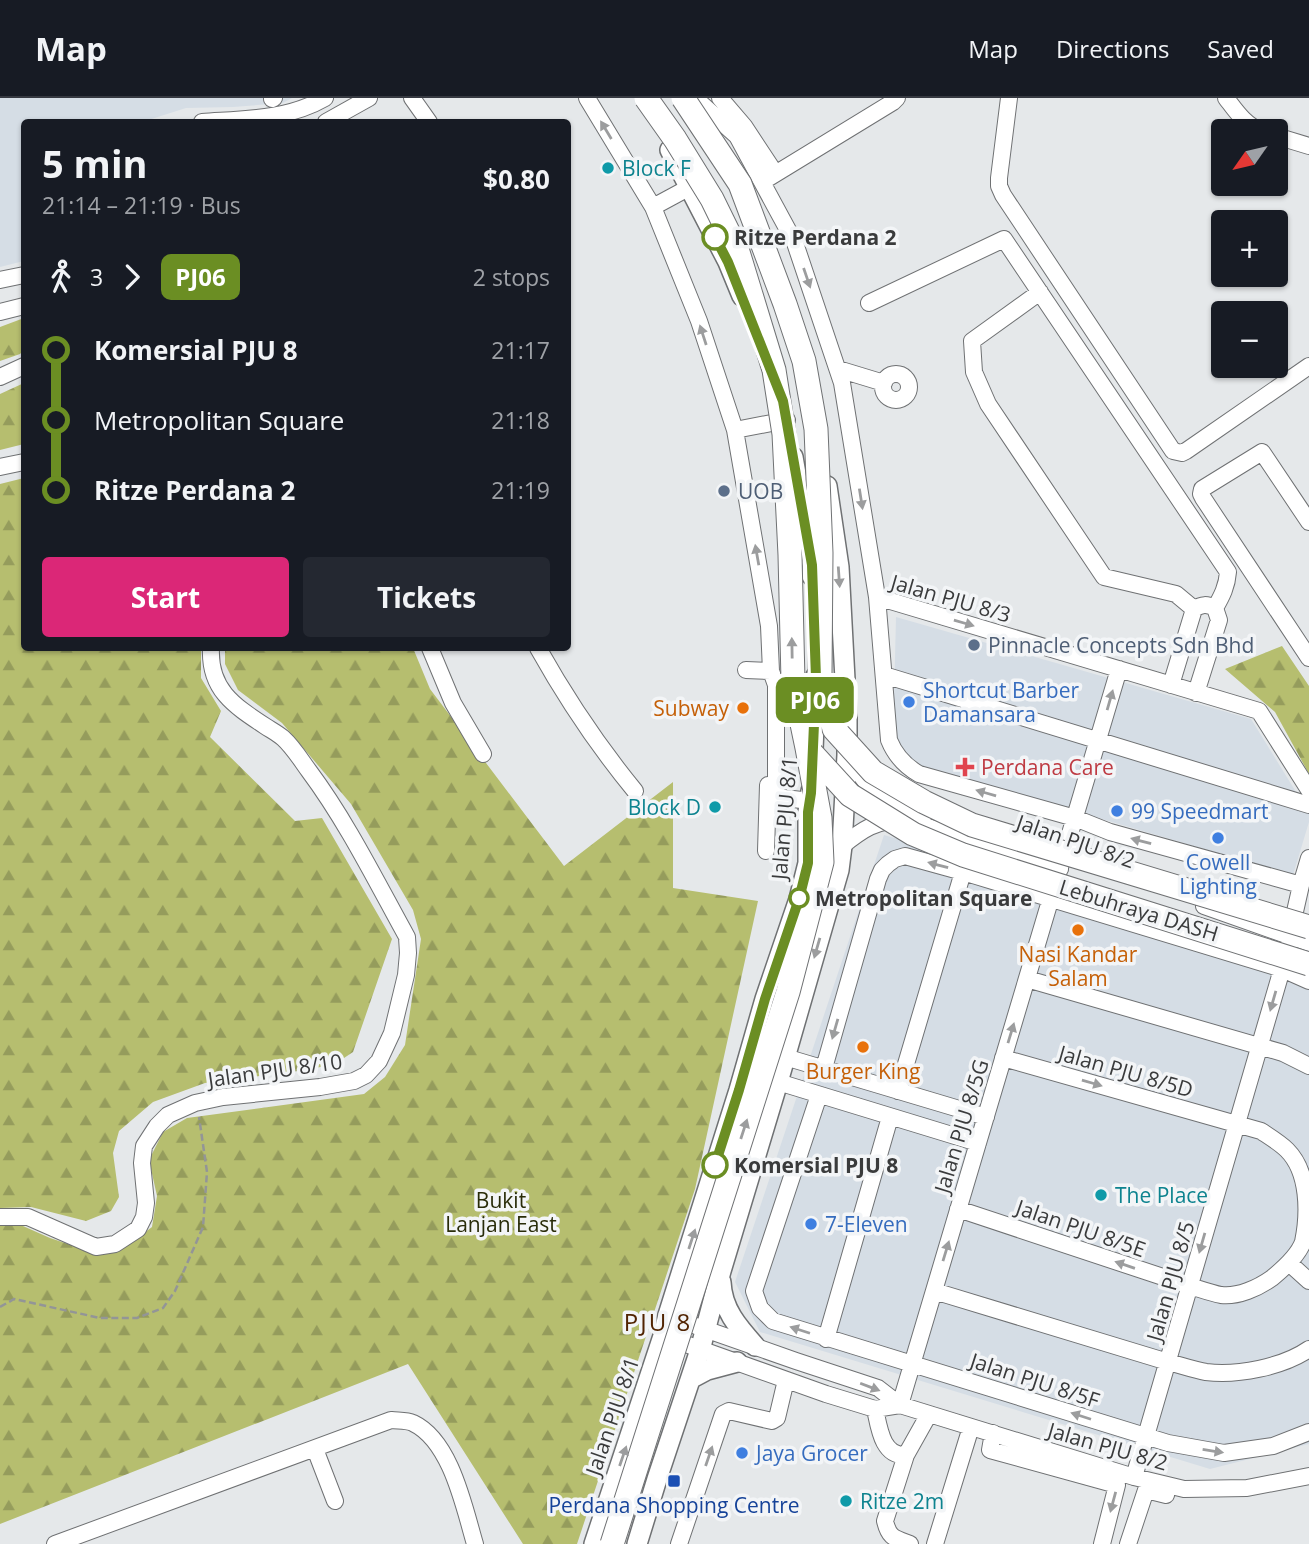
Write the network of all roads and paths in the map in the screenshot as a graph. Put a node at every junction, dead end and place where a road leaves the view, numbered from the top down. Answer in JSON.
{"nodes":[{"id":1,"x":325,"y":98,"type":"edge"},
{"id":2,"x":369,"y":98,"type":"edge"},
{"id":3,"x":412,"y":98,"type":"edge"},
{"id":4,"x":587,"y":98,"type":"edge"},
{"id":5,"x":644,"y":98,"type":"edge"},
{"id":6,"x":682,"y":98,"type":"edge"},
{"id":7,"x":695,"y":98,"type":"edge"},
{"id":8,"x":720,"y":98,"type":"edge"},
{"id":9,"x":897,"y":98,"type":"edge"},
{"id":10,"x":1009,"y":98,"type":"edge"},
{"id":11,"x":1226,"y":98,"type":"edge"},
{"id":12,"x":274,"y":102,"type":"edge"},
{"id":13,"x":258,"y":119,"type":"edge"},
{"id":14,"x":331,"y":119,"type":"edge"},
{"id":15,"x":427,"y":119,"type":"edge"},
{"id":16,"x":1243,"y":119,"type":"edge"},
{"id":17,"x":1288,"y":140,"type":"edge"},
{"id":18,"x":1309,"y":146,"type":"edge"},
{"id":19,"x":759,"y":162,"type":"junction"},
{"id":20,"x":768,"y":178,"type":"junction"},
{"id":21,"x":690,"y":187,"type":"junction"},
{"id":22,"x":653,"y":207,"type":"junction"},
{"id":23,"x":21,"y":276,"type":"edge"},
{"id":24,"x":0,"y":280,"type":"edge"},
{"id":25,"x":1040,"y":292,"type":"junction"},
{"id":26,"x":869,"y":303,"type":"dead end"},
{"id":27,"x":21,"y":307,"type":"edge"},
{"id":28,"x":0,"y":312,"type":"edge"},
{"id":29,"x":1309,"y":366,"type":"edge"},
{"id":30,"x":21,"y":367,"type":"edge"},
{"id":31,"x":838,"y":369,"type":"junction"},
{"id":32,"x":0,"y":377,"type":"edge"},
{"id":33,"x":884,"y":383,"type":"dead end"},
{"id":34,"x":787,"y":420,"type":"junction"},
{"id":35,"x":735,"y":430,"type":"junction"},
{"id":36,"x":21,"y":463,"type":"edge"},
{"id":37,"x":0,"y":467,"type":"edge"},
{"id":38,"x":1309,"y":522,"type":"edge"},
{"id":39,"x":877,"y":597,"type":"junction"},
{"id":40,"x":1215,"y":608,"type":"junction"},
{"id":41,"x":1194,"y":609,"type":"junction"},
{"id":42,"x":211,"y":651,"type":"edge"},
{"id":43,"x":431,"y":651,"type":"edge"},
{"id":44,"x":540,"y":651,"type":"edge"},
{"id":45,"x":1309,"y":658,"type":"edge"},
{"id":46,"x":1119,"y":669,"type":"junction"},
{"id":47,"x":746,"y":670,"type":"dead end"},
{"id":48,"x":771,"y":671,"type":"junction"},
{"id":49,"x":884,"y":676,"type":"junction"},
{"id":50,"x":1171,"y":685,"type":"junction"},
{"id":51,"x":1196,"y":693,"type":"junction"},
{"id":52,"x":807,"y":748,"type":"junction"},
{"id":53,"x":1089,"y":750,"type":"junction"},
{"id":54,"x":483,"y":754,"type":"dead end"},
{"id":55,"x":847,"y":755,"type":"junction"},
{"id":56,"x":1309,"y":790,"type":"edge"},
{"id":57,"x":635,"y":791,"type":"dead end"},
{"id":58,"x":768,"y":805,"type":"junction"},
{"id":59,"x":1309,"y":805,"type":"edge"},
{"id":60,"x":809,"y":806,"type":"junction"},
{"id":61,"x":1075,"y":818,"type":"junction"},
{"id":62,"x":842,"y":846,"type":"junction"},
{"id":63,"x":766,"y":851,"type":"dead end"},
{"id":64,"x":1309,"y":858,"type":"edge"},
{"id":65,"x":1061,"y":864,"type":"junction"},
{"id":66,"x":963,"y":872,"type":"junction"},
{"id":67,"x":1301,"y":885,"type":"junction"},
{"id":68,"x":1051,"y":900,"type":"junction"},
{"id":69,"x":1299,"y":931,"type":"edge"},
{"id":70,"x":1309,"y":943,"type":"edge"},
{"id":71,"x":1309,"y":964,"type":"edge"},
{"id":72,"x":1282,"y":969,"type":"junction"},
{"id":73,"x":1027,"y":979,"type":"junction"},
{"id":74,"x":1309,"y":981,"type":"edge"},
{"id":75,"x":1260,"y":1047,"type":"junction"},
{"id":76,"x":785,"y":1057,"type":"junction"},
{"id":77,"x":1003,"y":1058,"type":"junction"},
{"id":78,"x":1309,"y":1066,"type":"edge"},
{"id":79,"x":824,"y":1068,"type":"junction"},
{"id":80,"x":778,"y":1082,"type":"junction"},
{"id":81,"x":898,"y":1091,"type":"junction"},
{"id":82,"x":819,"y":1095,"type":"junction"},
{"id":83,"x":195,"y":1103,"type":"junction"},
{"id":84,"x":986,"y":1116,"type":"junction"},
{"id":85,"x":890,"y":1117,"type":"junction"},
{"id":86,"x":1237,"y":1124,"type":"junction"},
{"id":87,"x":978,"y":1143,"type":"junction"},
{"id":88,"x":1308,"y":1194,"type":"edge"},
{"id":89,"x":958,"y":1209,"type":"junction"},
{"id":90,"x":0,"y":1217,"type":"edge"},
{"id":91,"x":1289,"y":1263,"type":"junction"},
{"id":92,"x":721,"y":1270,"type":"junction"},
{"id":93,"x":1309,"y":1280,"type":"edge"},
{"id":94,"x":1190,"y":1286,"type":"junction"},
{"id":95,"x":934,"y":1291,"type":"junction"},
{"id":96,"x":0,"y":1307,"type":"edge"},
{"id":97,"x":668,"y":1315,"type":"junction"},
{"id":98,"x":704,"y":1329,"type":"junction"},
{"id":99,"x":663,"y":1336,"type":"junction"},
{"id":100,"x":826,"y":1339,"type":"junction"},
{"id":101,"x":755,"y":1346,"type":"junction"},
{"id":102,"x":1309,"y":1349,"type":"edge"},
{"id":103,"x":700,"y":1350,"type":"junction"},
{"id":104,"x":737,"y":1362,"type":"junction"},
{"id":105,"x":1168,"y":1362,"type":"junction"},
{"id":106,"x":912,"y":1363,"type":"junction"},
{"id":107,"x":692,"y":1378,"type":"junction"},
{"id":108,"x":786,"y":1380,"type":"junction"},
{"id":109,"x":900,"y":1405,"type":"junction"},
{"id":110,"x":874,"y":1409,"type":"junction"},
{"id":111,"x":929,"y":1414,"type":"junction"},
{"id":112,"x":971,"y":1427,"type":"junction"},
{"id":113,"x":1309,"y":1432,"type":"edge"},
{"id":114,"x":993,"y":1433,"type":"junction"},
{"id":115,"x":1146,"y":1437,"type":"junction"},
{"id":116,"x":315,"y":1449,"type":"junction"},
{"id":117,"x":906,"y":1455,"type":"junction"},
{"id":118,"x":1309,"y":1476,"type":"edge"},
{"id":119,"x":1134,"y":1477,"type":"junction"},
{"id":120,"x":1227,"y":1490,"type":"junction"},
{"id":121,"x":335,"y":1501,"type":"dead end"},
{"id":122,"x":55,"y":1544,"type":"edge"},
{"id":123,"x":475,"y":1544,"type":"edge"},
{"id":124,"x":594,"y":1544,"type":"edge"},
{"id":125,"x":612,"y":1544,"type":"edge"},
{"id":126,"x":637,"y":1544,"type":"edge"},
{"id":127,"x":679,"y":1544,"type":"edge"},
{"id":128,"x":910,"y":1544,"type":"edge"},
{"id":129,"x":935,"y":1544,"type":"edge"},
{"id":130,"x":1102,"y":1544,"type":"edge"},
{"id":131,"x":1128,"y":1544,"type":"edge"}],
"edges":[{"from":1,"to":12,"type":"street"},
{"from":2,"to":14,"type":"street"},
{"from":3,"to":15,"type":"street"},
{"from":22,"to":4,"type":"street","one_way":true},
{"from":5,"to":21,"type":"main road","name":"Jalan PJU 8/1"},
{"from":52,"to":5,"type":"highway","one_way":true,"bridge":true},
{"from":6,"to":55,"type":"main road","one_way":true},
{"from":6,"to":69,"type":"highway","name":"Lebuhraya DASH","bridge":true},
{"from":7,"to":19,"type":"street"},
{"from":8,"to":19,"type":"street"},
{"from":9,"to":20,"type":"street"},
{"from":10,"to":29,"type":"street"},
{"from":11,"to":16,"type":"street"},
{"from":12,"to":13,"type":"street"},
{"from":17,"to":18,"type":"street"},
{"from":19,"to":20,"type":"street"},
{"from":20,"to":31,"type":"street","one_way":true},
{"from":21,"to":22,"type":"street"},
{"from":21,"to":34,"type":"main road","name":"Jalan PJU 8/1"},
{"from":35,"to":22,"type":"street","one_way":true},
{"from":23,"to":24,"type":"street"},
{"from":25,"to":26,"type":"street"},
{"from":25,"to":40,"type":"street"},
{"from":25,"to":41,"type":"street"},
{"from":27,"to":28,"type":"street"},
{"from":30,"to":32,"type":"street"},
{"from":31,"to":33,"type":"street"},
{"from":31,"to":39,"type":"street","one_way":true},
{"from":34,"to":35,"type":"street"},
{"from":34,"to":60,"type":"main road","name":"Jalan PJU 8/1"},
{"from":48,"to":35,"type":"street","one_way":true},
{"from":36,"to":37,"type":"street"},
{"from":38,"to":45,"type":"street"},
{"from":39,"to":46,"type":"street","name":"Jalan PJU 8/3","one_way":true},
{"from":39,"to":49,"type":"street","name":"Jalan PJU 8/3"},
{"from":40,"to":41,"type":"street"},
{"from":40,"to":51,"type":"street"},
{"from":41,"to":50,"type":"street"},
{"from":42,"to":83,"type":"street","name":"Jalan PJU 8/10"},
{"from":43,"to":54,"type":"street"},
{"from":44,"to":57,"type":"street"},
{"from":46,"to":50,"type":"street","name":"Jalan PJU 8/3"},
{"from":53,"to":46,"type":"street","one_way":true},
{"from":47,"to":48,"type":"street"},
{"from":48,"to":58,"type":"street"},
{"from":48,"to":60,"type":"street"},
{"from":49,"to":53,"type":"street"},
{"from":61,"to":49,"type":"street","name":"Jalan PJU 8/3","one_way":true},
{"from":50,"to":51,"type":"street","name":"Jalan PJU 8/3"},
{"from":51,"to":56,"type":"street","name":"Jalan PJU 8/3"},
{"from":52,"to":71,"type":"highway","name":"Lebuhraya DASH","bridge":true},
{"from":125,"to":52,"type":"highway","one_way":true,"bridge":true},
{"from":53,"to":59,"type":"street"},
{"from":53,"to":61,"type":"street"},
{"from":55,"to":62,"type":"main road"},
{"from":55,"to":65,"type":"street","name":"Jalan PJU 8/2"},
{"from":58,"to":60,"type":"street"},
{"from":58,"to":63,"type":"street"},
{"from":97,"to":60,"type":"main road","name":"Jalan PJU 8/1","one_way":true},
{"from":61,"to":65,"type":"street"},
{"from":67,"to":61,"type":"street","name":"Jalan PJU 8/3","one_way":true},
{"from":62,"to":65,"type":"street","name":"Jalan PJU 8/2"},
{"from":62,"to":76,"type":"main road","one_way":true},
{"from":64,"to":67,"type":"street","name":"Jalan PJU 8/5"},
{"from":65,"to":68,"type":"street","name":"Jalan PJU 8/5G"},
{"from":65,"to":69,"type":"street","name":"Jalan PJU 8/2"},
{"from":66,"to":68,"type":"street"},
{"from":66,"to":79,"type":"street","one_way":true},
{"from":66,"to":81,"type":"street"},
{"from":67,"to":69,"type":"street","name":"Jalan PJU 8/5"},
{"from":68,"to":72,"type":"street"},
{"from":68,"to":73,"type":"street","name":"Jalan PJU 8/5G"},
{"from":69,"to":70,"type":"street","name":"Jalan PJU 8/2"},
{"from":69,"to":72,"type":"street","name":"Jalan PJU 8/5"},
{"from":72,"to":74,"type":"street"},
{"from":72,"to":75,"type":"street","name":"Jalan PJU 8/5","one_way":true},
{"from":73,"to":75,"type":"street"},
{"from":77,"to":73,"type":"street","name":"Jalan PJU 8/5G","one_way":true},
{"from":75,"to":78,"type":"street"},
{"from":75,"to":86,"type":"street","name":"Jalan PJU 8/5"},
{"from":76,"to":79,"type":"street"},
{"from":76,"to":80,"type":"main road"},
{"from":77,"to":84,"type":"street","name":"Jalan PJU 8/5G"},
{"from":77,"to":86,"type":"street","name":"Jalan PJU 8/5D","one_way":true},
{"from":79,"to":81,"type":"street"},
{"from":80,"to":82,"type":"street"},
{"from":80,"to":92,"type":"main road"},
{"from":81,"to":84,"type":"street"},
{"from":82,"to":85,"type":"street"},
{"from":100,"to":82,"type":"street","name":"Jalan PJU 8/5F","one_way":true},
{"from":83,"to":90,"type":"street","name":"Jalan PJU 8/10"},
{"from":83,"to":96,"type":"path"},
{"from":84,"to":87,"type":"street","name":"Jalan PJU 8/5G"},
{"from":85,"to":87,"type":"street"},
{"from":85,"to":100,"type":"street"},
{"from":86,"to":88,"type":"street","name":"Jalan PJU 8/5D"},
{"from":86,"to":94,"type":"street","name":"Jalan PJU 8/5","one_way":true},
{"from":87,"to":89,"type":"street","name":"Jalan PJU 8/5G"},
{"from":88,"to":91,"type":"street"},
{"from":94,"to":89,"type":"street","name":"Jalan PJU 8/5E","one_way":true},
{"from":95,"to":89,"type":"street","name":"Jalan PJU 8/5G","one_way":true},
{"from":91,"to":93,"type":"street"},
{"from":91,"to":94,"type":"street","name":"Jalan PJU 8/5E"},
{"from":92,"to":98,"type":"main road"},
{"from":92,"to":101,"type":"main road"},
{"from":94,"to":105,"type":"street","name":"Jalan PJU 8/5"},
{"from":95,"to":105,"type":"street"},
{"from":95,"to":106,"type":"street","name":"Jalan PJU 8/5G"},
{"from":97,"to":98,"type":"street","name":"Jalan PJU 8/2"},
{"from":97,"to":99,"type":"main road","name":"Jalan PJU 8/1"},
{"from":98,"to":101,"type":"street","name":"Jalan PJU 8/2"},
{"from":98,"to":103,"type":"main road"},
{"from":99,"to":103,"type":"street","name":"Jalan PJU 8/2"},
{"from":124,"to":99,"type":"main road","name":"Jalan PJU 8/1","one_way":true},
{"from":100,"to":106,"type":"street","name":"Jalan PJU 8/5F"},
{"from":101,"to":109,"type":"street","name":"Jalan PJU 8/2","one_way":true},
{"from":102,"to":105,"type":"street"},
{"from":103,"to":104,"type":"street","name":"Jalan PJU 8/2"},
{"from":103,"to":107,"type":"main road"},
{"from":104,"to":107,"type":"main road"},
{"from":104,"to":108,"type":"street","name":"Jalan PJU 8/2"},
{"from":105,"to":115,"type":"street","name":"Jalan PJU 8/5"},
{"from":106,"to":109,"type":"street","name":"Jalan PJU 8/5G"},
{"from":115,"to":106,"type":"street","name":"Jalan PJU 8/5F","one_way":true},
{"from":107,"to":126,"type":"main road"},
{"from":108,"to":110,"type":"street","name":"Jalan PJU 8/2"},
{"from":127,"to":108,"type":"street","one_way":true},
{"from":109,"to":110,"type":"street","name":"Jalan PJU 8/2"},
{"from":109,"to":111,"type":"street","name":"Jalan PJU 8/2"},
{"from":110,"to":117,"type":"street"},
{"from":111,"to":112,"type":"street","name":"Jalan PJU 8/2"},
{"from":111,"to":117,"type":"street"},
{"from":112,"to":114,"type":"street","name":"Jalan PJU 8/2"},
{"from":112,"to":129,"type":"street"},
{"from":115,"to":113,"type":"street","name":"Jalan PJU 8/5F","one_way":true},
{"from":114,"to":119,"type":"street","name":"Jalan PJU 8/2"},
{"from":114,"to":130,"type":"street","one_way":true},
{"from":115,"to":119,"type":"street","name":"Jalan PJU 8/5"},
{"from":116,"to":121,"type":"street"},
{"from":116,"to":122,"type":"street"},
{"from":116,"to":123,"type":"street"},
{"from":117,"to":128,"type":"street"},
{"from":118,"to":120,"type":"street","name":"Jalan PJU 8/2"},
{"from":119,"to":120,"type":"street","name":"Jalan PJU 8/2"},
{"from":120,"to":131,"type":"street"}]}
